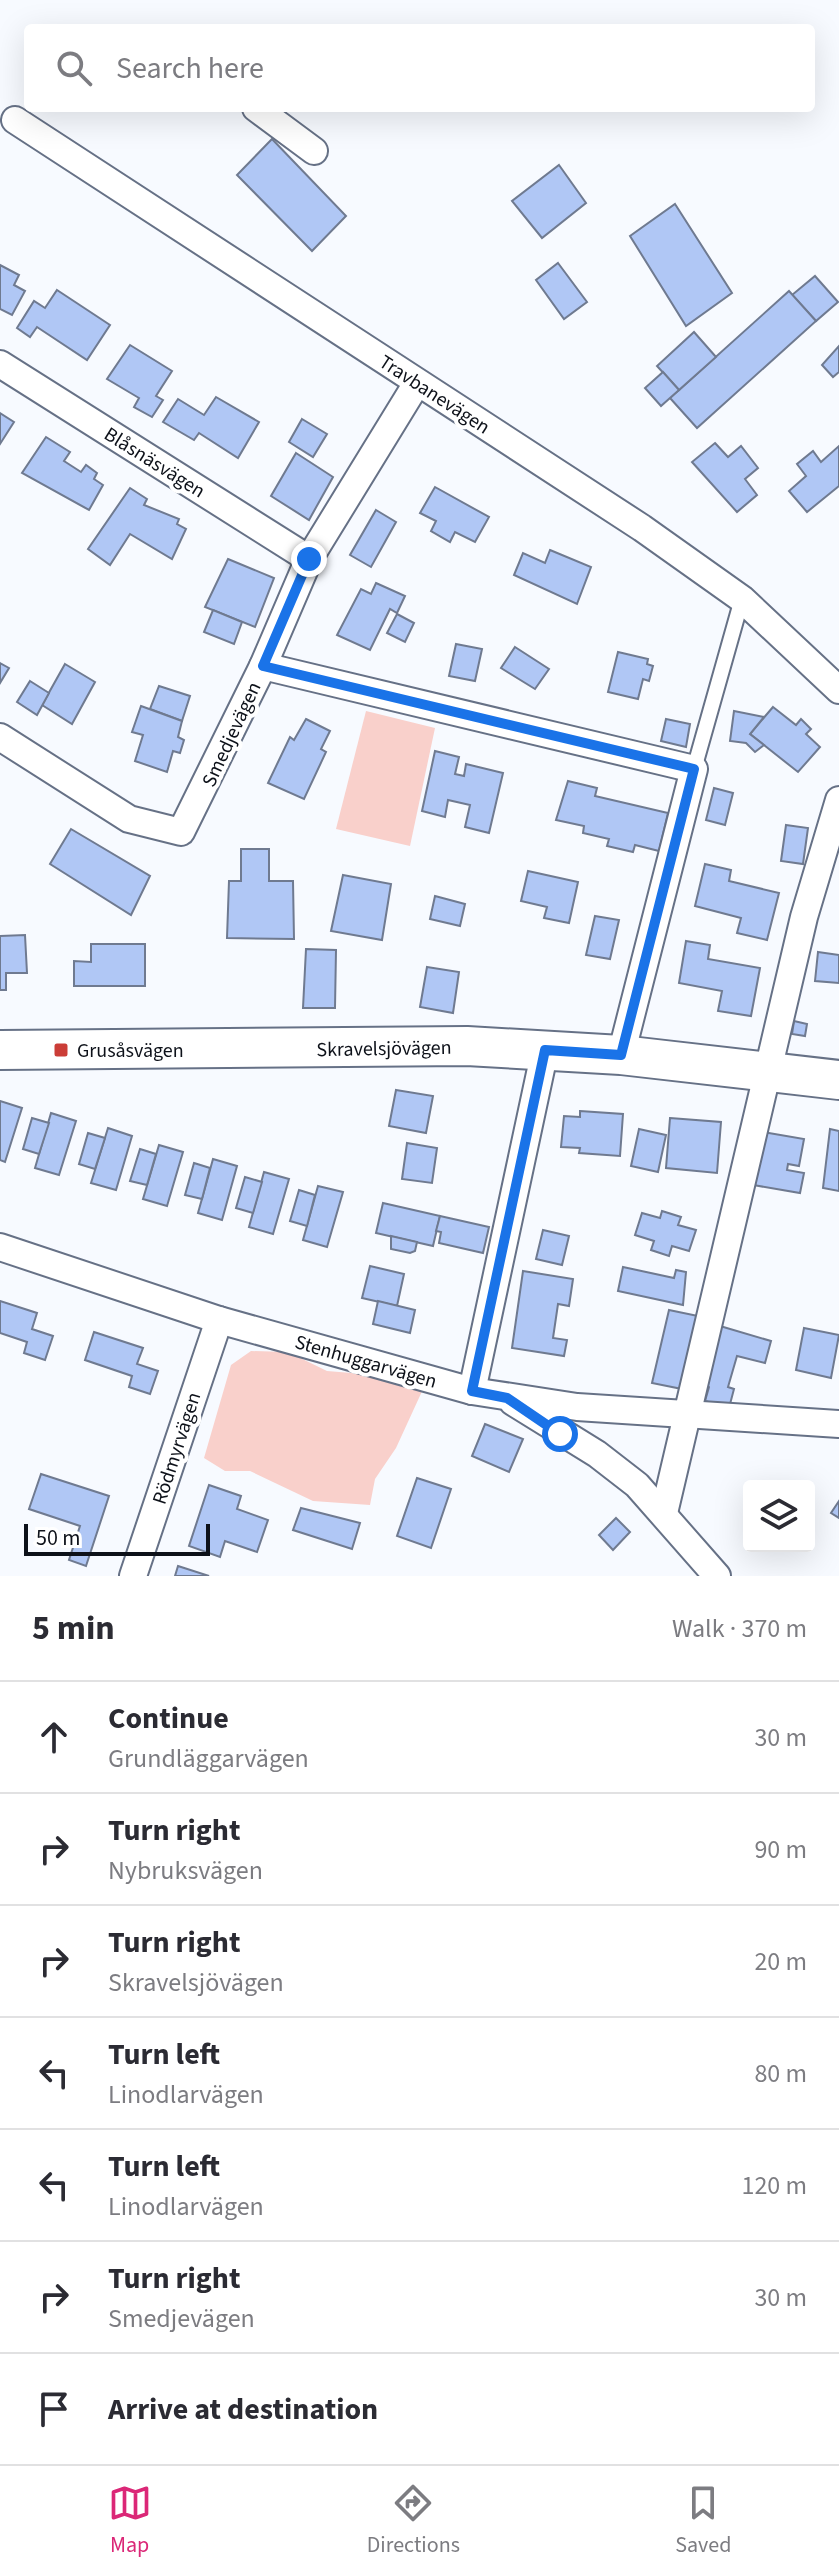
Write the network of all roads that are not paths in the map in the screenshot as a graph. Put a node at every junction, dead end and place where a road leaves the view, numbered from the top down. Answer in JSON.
{"nodes":[{"id":1,"x":261,"y":112,"type":"edge"},
{"id":2,"x":14,"y":121,"type":"edge"},
{"id":3,"x":314,"y":151,"type":"dead end"},
{"id":4,"x":0,"y":364,"type":"edge"},
{"id":5,"x":417,"y":383,"type":"junction"},
{"id":6,"x":309,"y":559,"type":"junction"},
{"id":7,"x":742,"y":599,"type":"junction"},
{"id":8,"x":263,"y":666,"type":"junction"},
{"id":9,"x":839,"y":690,"type":"edge"},
{"id":10,"x":0,"y":737,"type":"edge"},
{"id":11,"x":694,"y":769,"type":"junction"},
{"id":12,"x":839,"y":800,"type":"edge"},
{"id":13,"x":0,"y":1050,"type":"edge"},
{"id":14,"x":545,"y":1050,"type":"junction"},
{"id":15,"x":621,"y":1055,"type":"junction"},
{"id":16,"x":766,"y":1071,"type":"junction"},
{"id":17,"x":839,"y":1080,"type":"edge"},
{"id":18,"x":0,"y":1247,"type":"edge"},
{"id":19,"x":219,"y":1320,"type":"junction"},
{"id":20,"x":472,"y":1391,"type":"junction"},
{"id":21,"x":507,"y":1398,"type":"junction"},
{"id":22,"x":690,"y":1415,"type":"junction"},
{"id":23,"x":839,"y":1424,"type":"edge"},
{"id":24,"x":664,"y":1513,"type":"junction"},
{"id":25,"x":133,"y":1576,"type":"edge"},
{"id":26,"x":717,"y":1576,"type":"edge"}],
"edges":[{"from":1,"to":3,"type":"street"},
{"from":2,"to":5,"type":"street","name":"Travbanevägen"},
{"from":4,"to":6,"type":"street","name":"Blåsnäsvägen"},
{"from":5,"to":6,"type":"street","name":"Smedjevägen"},
{"from":5,"to":7,"type":"street","name":"Travbanevägen"},
{"from":6,"to":8,"type":"street","name":"Smedjevägen"},
{"from":7,"to":9,"type":"street","name":"Travbanevägen"},
{"from":7,"to":11,"type":"lane"},
{"from":8,"to":10,"type":"street","name":"Smedjevägen"},
{"from":8,"to":11,"type":"street"},
{"from":11,"to":15,"type":"street"},
{"from":12,"to":16,"type":"street"},
{"from":13,"to":14,"type":"street","name":"Skravelsjövägen"},
{"from":14,"to":15,"type":"street","name":"Skravelsjövägen"},
{"from":14,"to":20,"type":"street"},
{"from":15,"to":16,"type":"street","name":"Skravelsjövägen"},
{"from":16,"to":17,"type":"street","name":"Skravelsjövägen"},
{"from":16,"to":22,"type":"street"},
{"from":18,"to":19,"type":"street","name":"Stenhuggarvägen"},
{"from":19,"to":20,"type":"street","name":"Stenhuggarvägen"},
{"from":19,"to":25,"type":"street","name":"Rödmyrvägen"},
{"from":20,"to":21,"type":"street","name":"Stenhuggarvägen"},
{"from":21,"to":22,"type":"street","name":"Stenhuggarvägen"},
{"from":21,"to":24,"type":"street"},
{"from":22,"to":23,"type":"street","name":"Stenhuggarvägen"},
{"from":22,"to":24,"type":"street"},
{"from":24,"to":26,"type":"street"}]}
